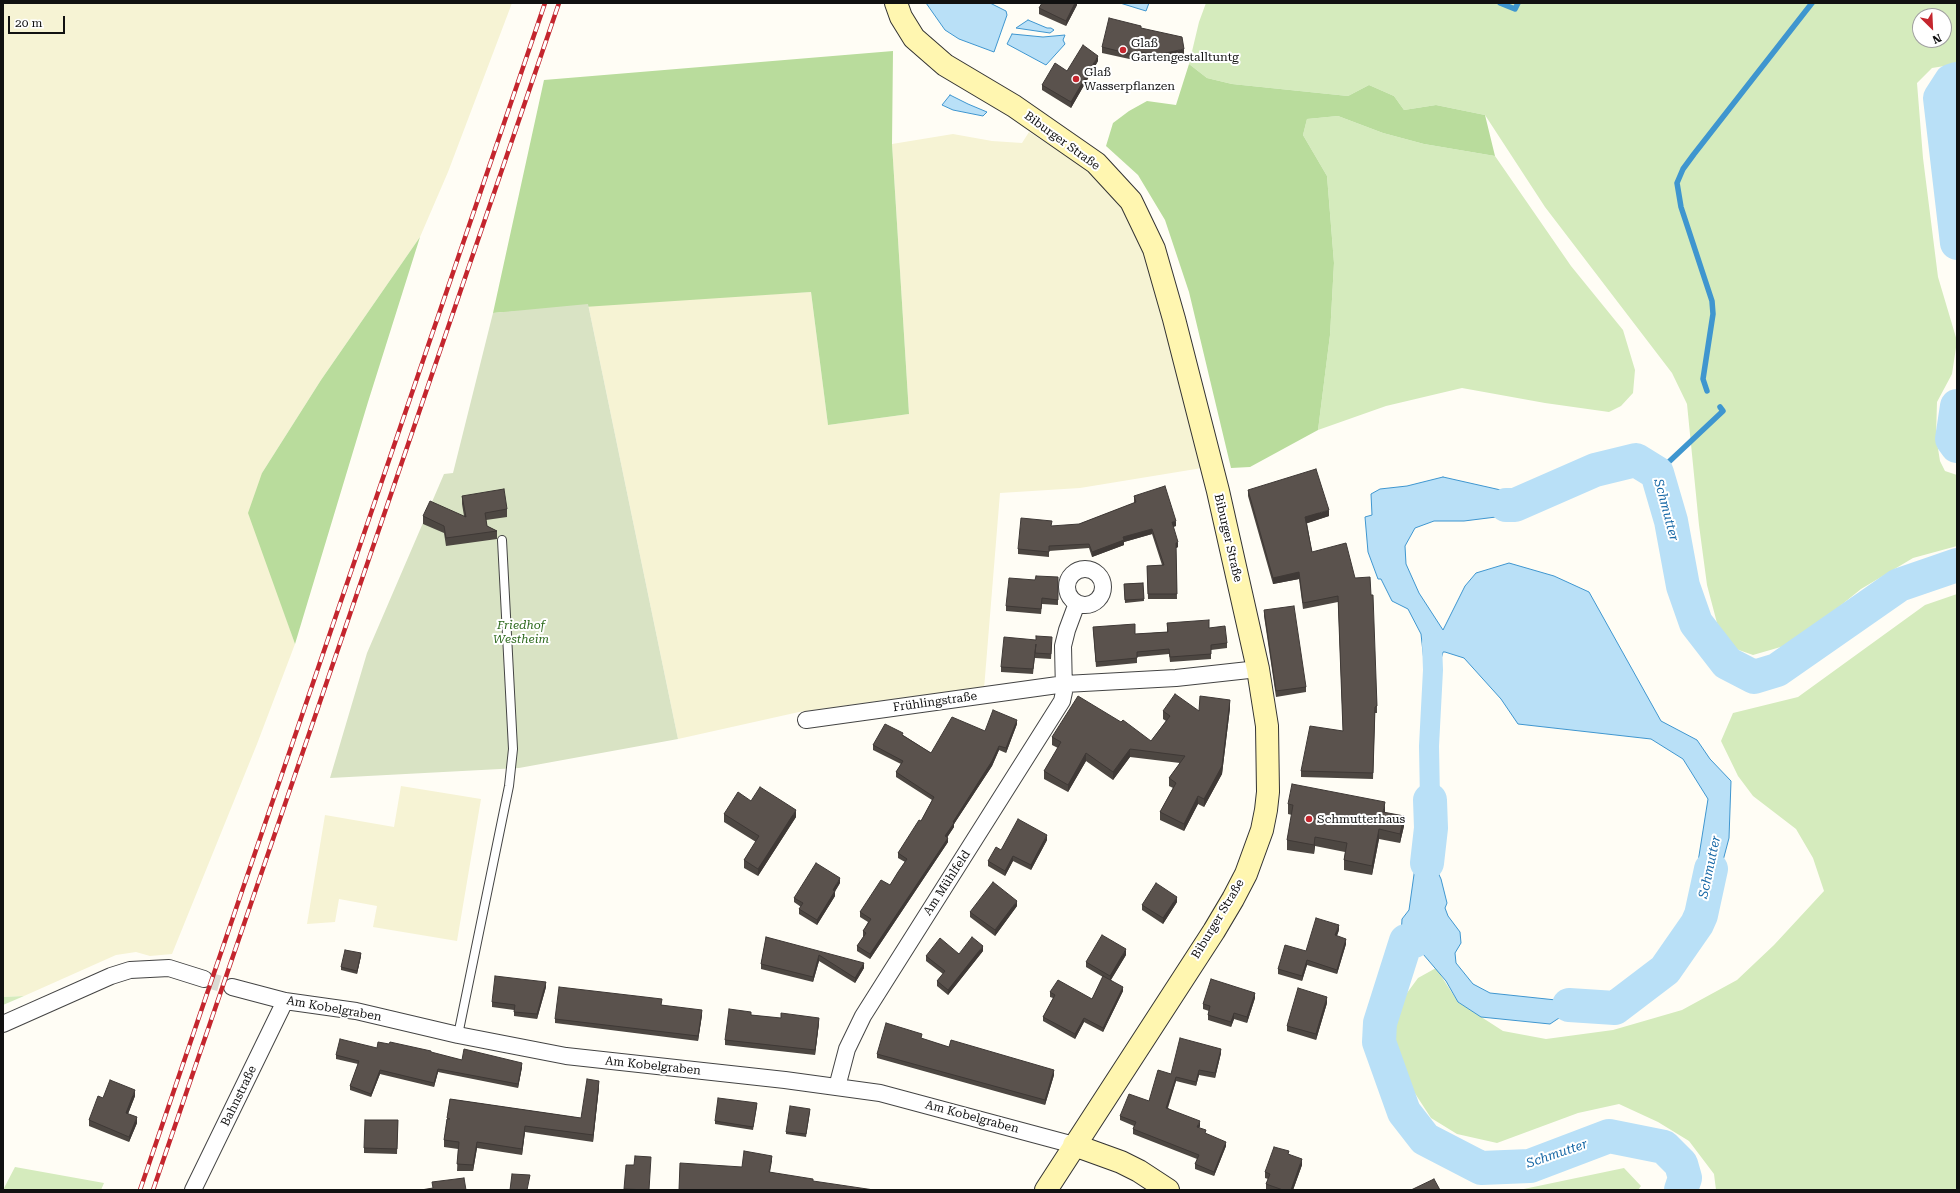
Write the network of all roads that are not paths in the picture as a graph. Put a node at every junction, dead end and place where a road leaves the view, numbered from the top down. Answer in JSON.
{"nodes":[{"id":1,"x":896,"y":3,"type":"edge"},
{"id":2,"x":502,"y":540,"type":"dead end"},
{"id":3,"x":1077,"y":604,"type":"dead end"},
{"id":4,"x":1258,"y":670,"type":"junction"},
{"id":5,"x":1064,"y":684,"type":"junction"},
{"id":6,"x":806,"y":720,"type":"dead end"},
{"id":7,"x":204,"y":979,"type":"tunnel mouth"},
{"id":8,"x":232,"y":987,"type":"tunnel mouth"},
{"id":9,"x":285,"y":1001,"type":"junction"},
{"id":10,"x":3,"y":1024,"type":"edge"},
{"id":11,"x":458,"y":1035,"type":"junction"},
{"id":12,"x":838,"y":1086,"type":"junction"},
{"id":13,"x":1074,"y":1145,"type":"junction"},
{"id":14,"x":193,"y":1190,"type":"edge"},
{"id":15,"x":1046,"y":1190,"type":"edge"},
{"id":16,"x":1168,"y":1190,"type":"edge"}],
"edges":[{"from":1,"to":4,"type":"street","name":"Biburger Straße"},
{"from":2,"to":11,"type":"lane"},
{"from":3,"to":5,"type":"street"},
{"from":4,"to":5,"type":"street","name":"Frühlingstraße"},
{"from":4,"to":13,"type":"street","name":"Biburger Straße"},
{"from":5,"to":6,"type":"street","name":"Frühlingstraße"},
{"from":5,"to":12,"type":"street","name":"Am Mühlfeld"},
{"from":7,"to":10,"type":"street"},
{"from":8,"to":9,"type":"street","name":"Am Kobelgraben"},
{"from":9,"to":11,"type":"street","name":"Am Kobelgraben"},
{"from":9,"to":14,"type":"street","name":"Bahnstraße"},
{"from":11,"to":12,"type":"street","name":"Am Kobelgraben"},
{"from":12,"to":13,"type":"street","name":"Am Kobelgraben"},
{"from":13,"to":15,"type":"street","name":"Biburger Straße"},
{"from":13,"to":16,"type":"street"}]}
